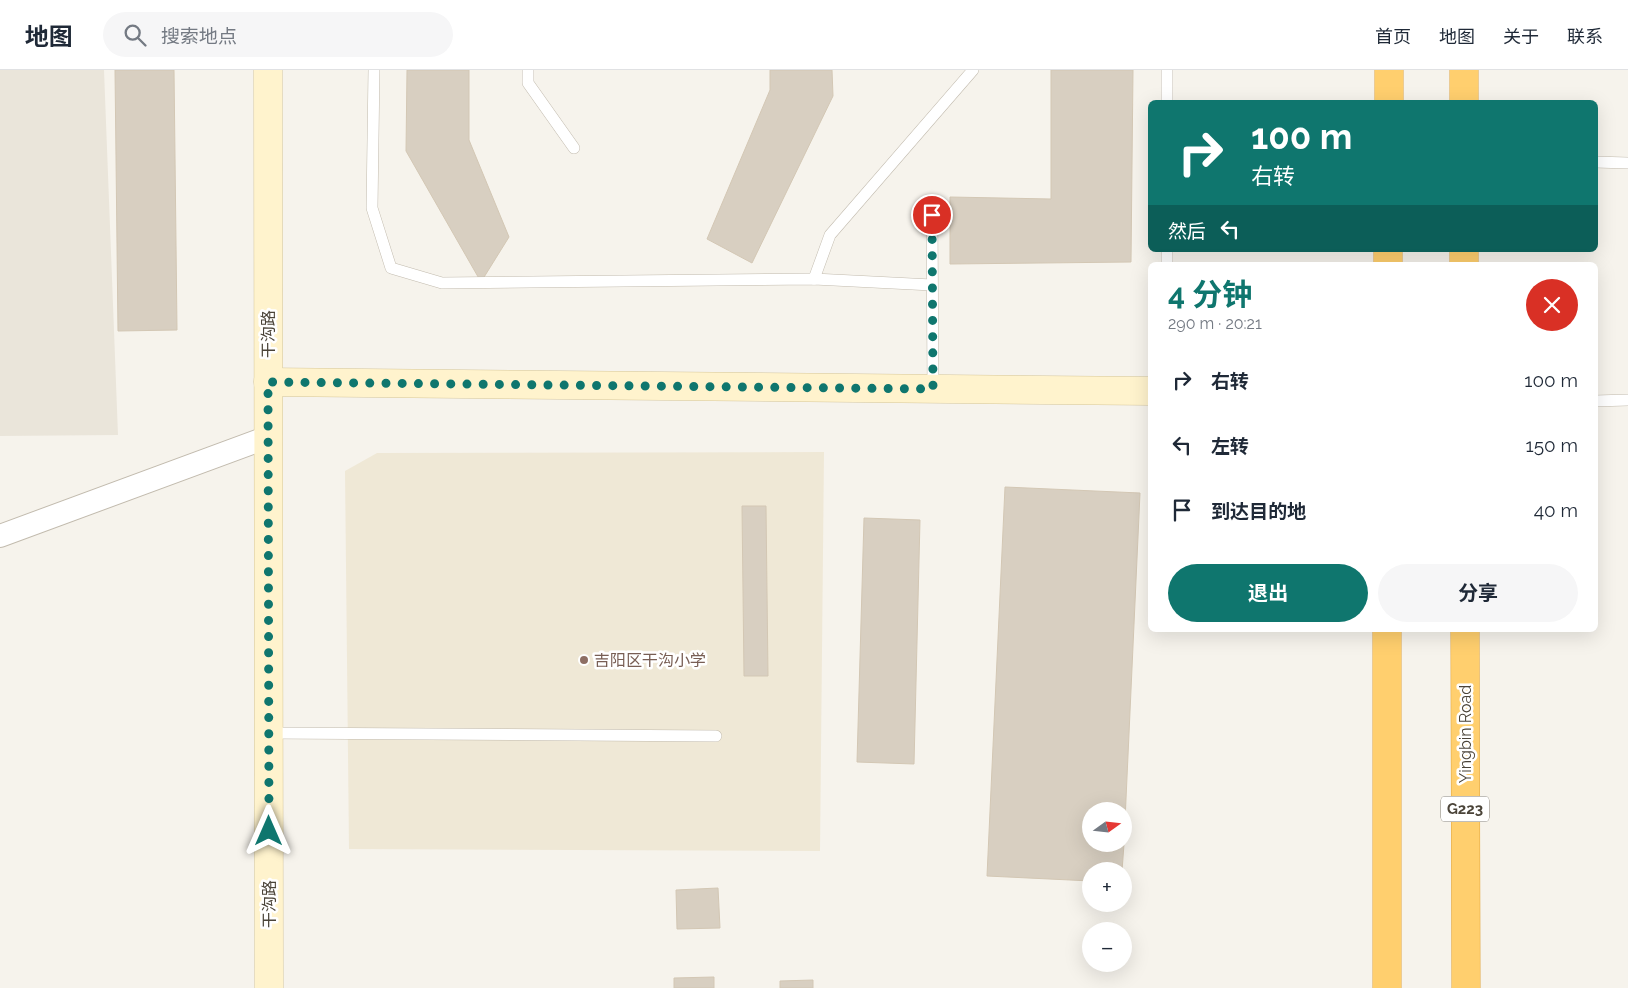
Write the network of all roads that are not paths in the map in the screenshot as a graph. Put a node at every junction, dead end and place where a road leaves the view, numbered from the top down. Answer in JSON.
{"nodes":[{"id":1,"x":268,"y":70,"type":"edge"},
{"id":2,"x":374,"y":70,"type":"edge"},
{"id":3,"x":528,"y":70,"type":"edge"},
{"id":4,"x":973,"y":70,"type":"edge"},
{"id":5,"x":1167,"y":70,"type":"edge"},
{"id":6,"x":1389,"y":70,"type":"edge"},
{"id":7,"x":1464,"y":70,"type":"edge"},
{"id":8,"x":1167,"y":100,"type":"edge"},
{"id":9,"x":1388,"y":100,"type":"edge"},
{"id":10,"x":1464,"y":100,"type":"edge"},
{"id":11,"x":574,"y":148,"type":"dead end"},
{"id":12,"x":1598,"y":162,"type":"edge"},
{"id":13,"x":1628,"y":163,"type":"edge"},
{"id":14,"x":932,"y":215,"type":"dead end"},
{"id":15,"x":814,"y":279,"type":"junction"},
{"id":16,"x":932,"y":285,"type":"junction"},
{"id":17,"x":268,"y":382,"type":"junction"},
{"id":18,"x":933,"y":389,"type":"junction"},
{"id":19,"x":1148,"y":391,"type":"edge"},
{"id":20,"x":1628,"y":400,"type":"edge"},
{"id":21,"x":1598,"y":401,"type":"edge"},
{"id":22,"x":268,"y":437,"type":"junction"},
{"id":23,"x":0,"y":536,"type":"edge"},
{"id":24,"x":1387,"y":632,"type":"edge"},
{"id":25,"x":1465,"y":632,"type":"edge"},
{"id":26,"x":269,"y":734,"type":"junction"},
{"id":27,"x":716,"y":736,"type":"dead end"},
{"id":28,"x":269,"y":988,"type":"edge"},
{"id":29,"x":1387,"y":988,"type":"edge"},
{"id":30,"x":1466,"y":988,"type":"edge"}],
"edges":[{"from":1,"to":17,"type":"street","name":"干沟路"},
{"from":2,"to":15,"type":"lane"},
{"from":3,"to":11,"type":"lane"},
{"from":4,"to":15,"type":"lane"},
{"from":5,"to":8,"type":"lane"},
{"from":6,"to":9,"type":"highway"},
{"from":7,"to":10,"type":"highway"},
{"from":12,"to":13,"type":"lane"},
{"from":14,"to":16,"type":"lane"},
{"from":15,"to":16,"type":"lane"},
{"from":16,"to":18,"type":"lane"},
{"from":17,"to":18,"type":"street"},
{"from":17,"to":22,"type":"street","name":"干沟路"},
{"from":18,"to":19,"type":"street"},
{"from":20,"to":21,"type":"lane"},
{"from":22,"to":23,"type":"street"},
{"from":22,"to":26,"type":"street","name":"干沟路"},
{"from":24,"to":29,"type":"highway"},
{"from":25,"to":30,"type":"highway","name":"Yingbin Road","number":"G223"},
{"from":26,"to":27,"type":"lane"},
{"from":26,"to":28,"type":"street","name":"干沟路"}]}
